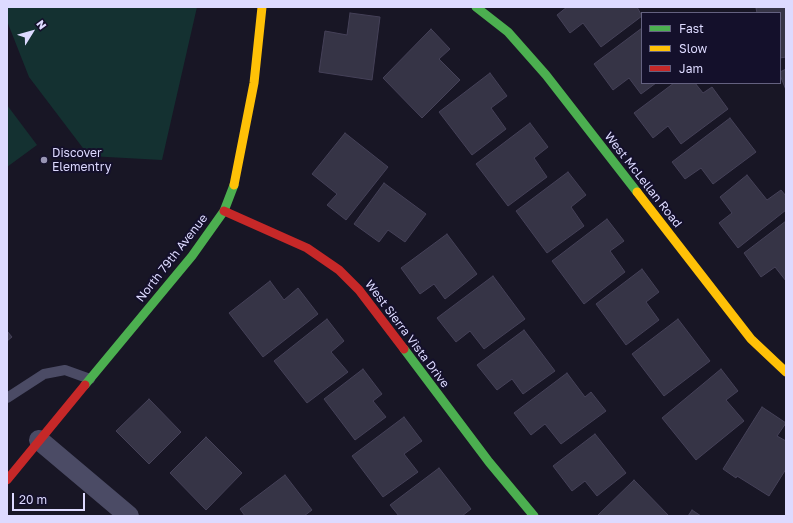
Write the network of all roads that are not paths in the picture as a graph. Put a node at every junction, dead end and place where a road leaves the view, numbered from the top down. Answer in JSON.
{"nodes":[{"id":1,"x":262,"y":7,"type":"edge"},
{"id":2,"x":476,"y":7,"type":"edge"},
{"id":3,"x":224,"y":211,"type":"junction"},
{"id":4,"x":786,"y":372,"type":"edge"},
{"id":5,"x":90,"y":379,"type":"junction"},
{"id":6,"x":7,"y":398,"type":"edge"},
{"id":7,"x":39,"y":440,"type":"junction"},
{"id":8,"x":7,"y":480,"type":"edge"},
{"id":9,"x":129,"y":516,"type":"edge"},
{"id":10,"x":534,"y":516,"type":"edge"}],
"edges":[{"from":1,"to":3,"type":"street","name":"North 79th Avenue"},
{"from":2,"to":4,"type":"street","name":"West McLellan Road"},
{"from":3,"to":5,"type":"street","name":"North 79th Avenue"},
{"from":3,"to":10,"type":"street","name":"West Sierra Vista Drive"},
{"from":5,"to":6,"type":"lane"},
{"from":5,"to":7,"type":"street","name":"North 79th Avenue"},
{"from":7,"to":8,"type":"street","name":"North 79th Avenue"},
{"from":7,"to":9,"type":"street"}]}
